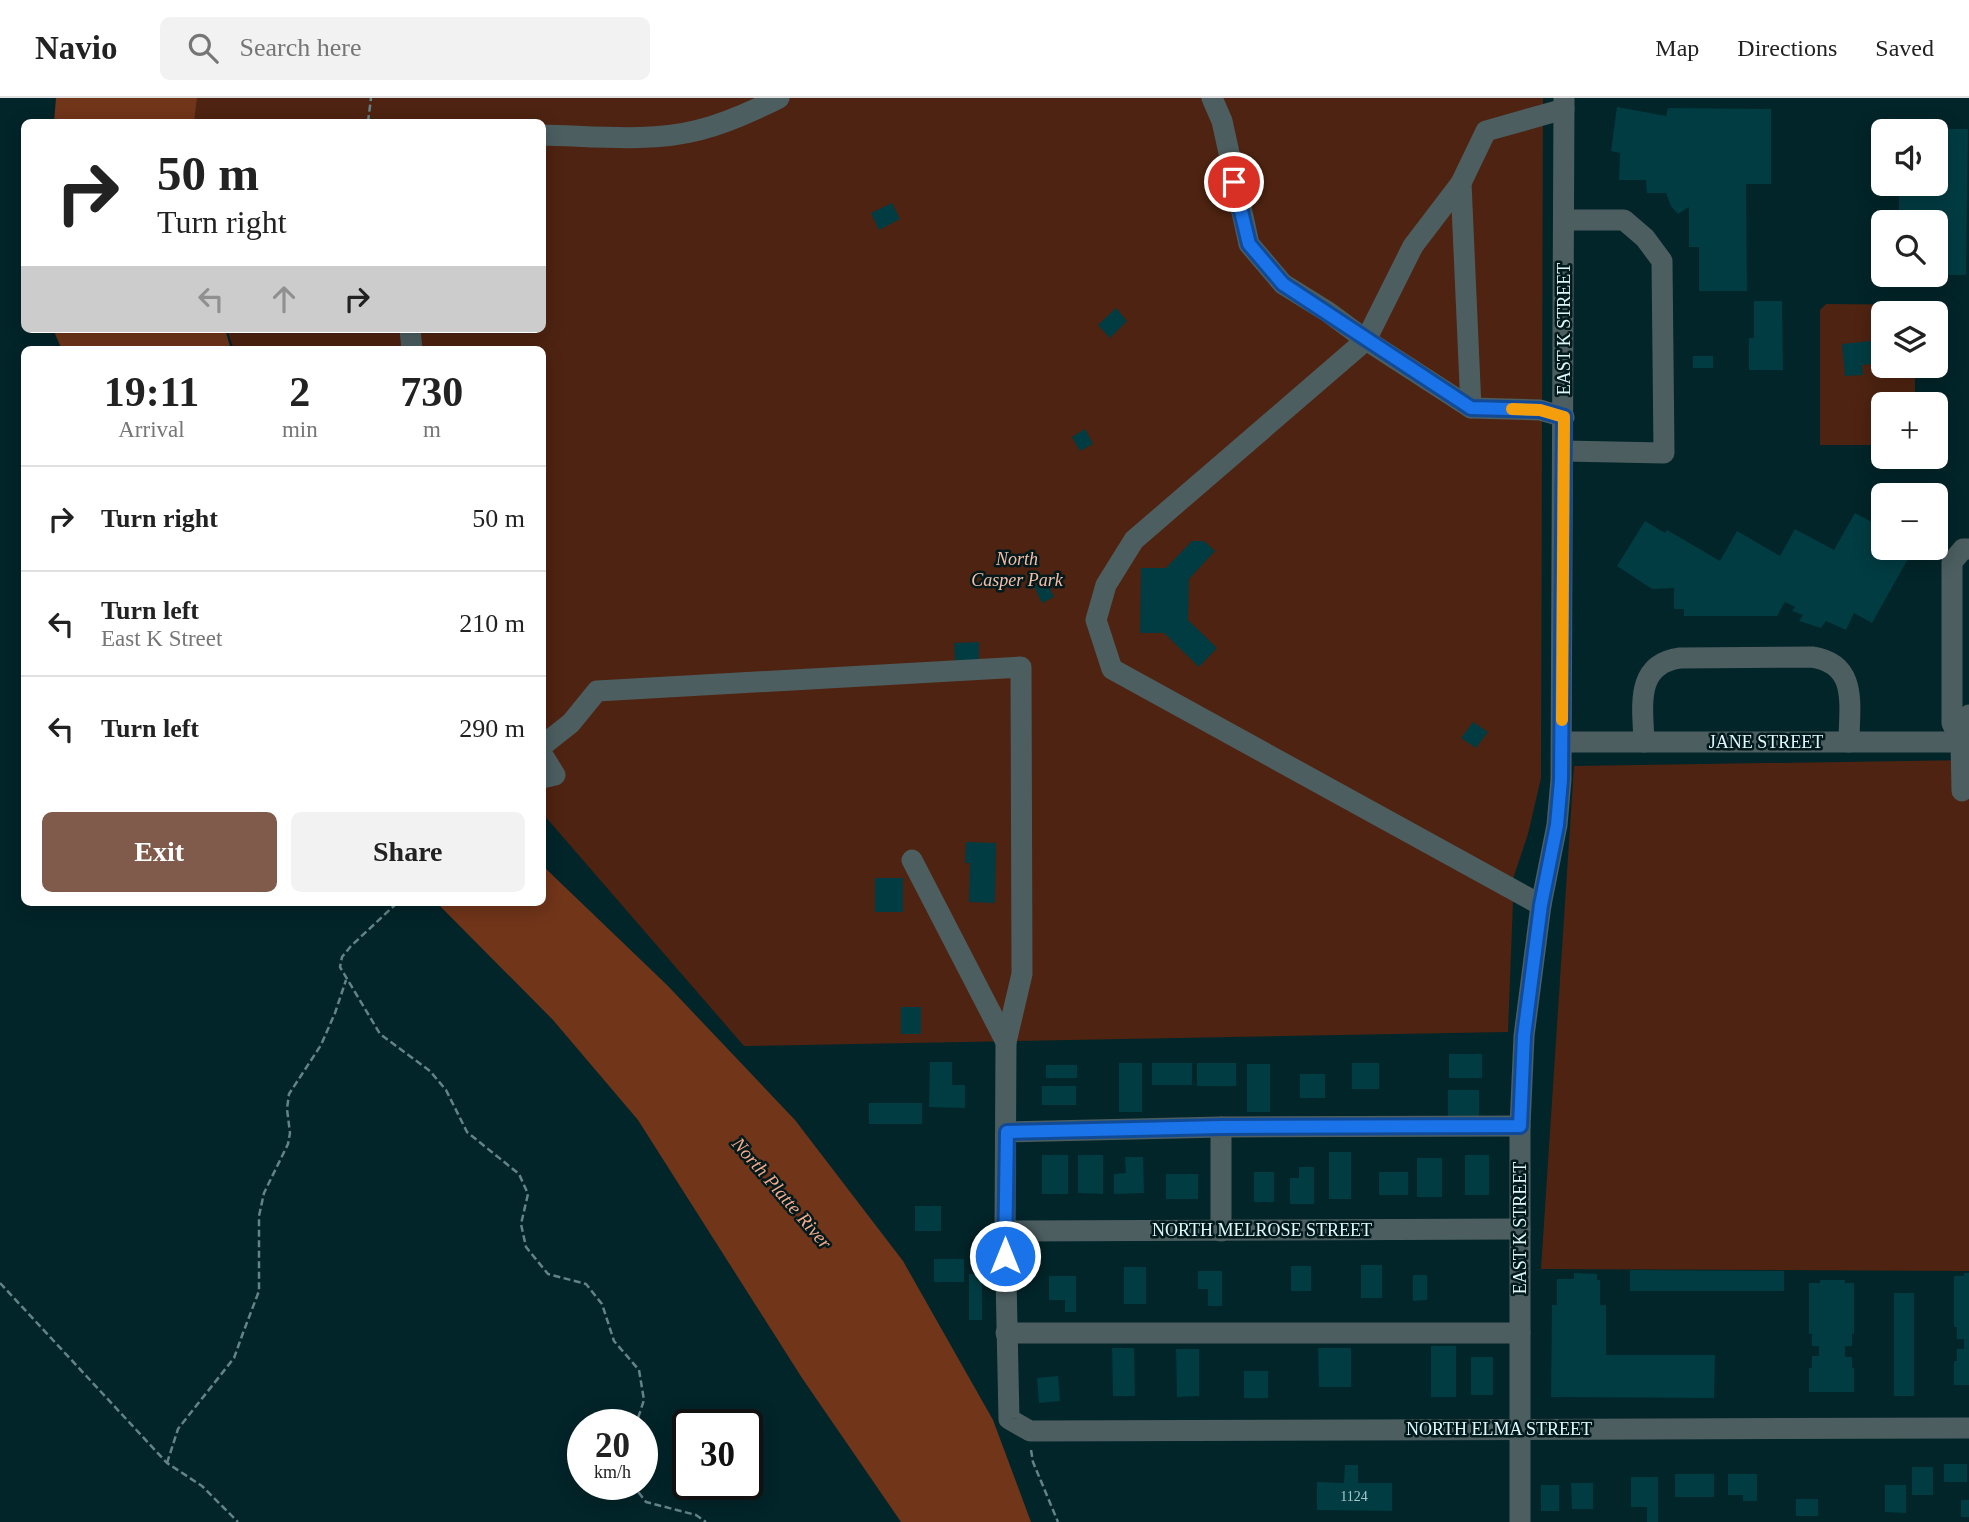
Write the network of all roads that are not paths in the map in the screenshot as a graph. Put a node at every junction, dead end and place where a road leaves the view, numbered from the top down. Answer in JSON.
{"nodes":[{"id":1,"x":779,"y":98,"type":"edge"},
{"id":2,"x":1212,"y":98,"type":"edge"},
{"id":3,"x":1564,"y":103,"type":"edge"},
{"id":4,"x":546,"y":135,"type":"edge"},
{"id":5,"x":1461,"y":183,"type":"junction"},
{"id":6,"x":1564,"y":220,"type":"junction"},
{"id":7,"x":1366,"y":340,"type":"junction"},
{"id":8,"x":1471,"y":408,"type":"junction"},
{"id":9,"x":1564,"y":417,"type":"junction"},
{"id":10,"x":1564,"y":451,"type":"junction"},
{"id":11,"x":1969,"y":549,"type":"edge"},
{"id":12,"x":1969,"y":715,"type":"edge"},
{"id":13,"x":1965,"y":741,"type":"edge"},
{"id":14,"x":1562,"y":742,"type":"junction"},
{"id":15,"x":1644,"y":742,"type":"junction"},
{"id":16,"x":1849,"y":742,"type":"junction"},
{"id":17,"x":546,"y":743,"type":"edge"},
{"id":18,"x":546,"y":760,"type":"edge"},
{"id":19,"x":546,"y":777,"type":"edge"},
{"id":20,"x":1962,"y":791,"type":"dead end"},
{"id":21,"x":912,"y":860,"type":"dead end"},
{"id":22,"x":1541,"y":905,"type":"junction"},
{"id":23,"x":1006,"y":1042,"type":"junction"},
{"id":24,"x":1520,"y":1126,"type":"junction"},
{"id":25,"x":1221,"y":1127,"type":"junction"},
{"id":26,"x":1007,"y":1132,"type":"junction"},
{"id":27,"x":1520,"y":1229,"type":"junction"},
{"id":28,"x":1005,"y":1231,"type":"junction"},
{"id":29,"x":1221,"y":1231,"type":"junction"},
{"id":30,"x":1006,"y":1333,"type":"junction"},
{"id":31,"x":1520,"y":1334,"type":"junction"},
{"id":32,"x":1520,"y":1429,"type":"junction"},
{"id":33,"x":1969,"y":1429,"type":"edge"},
{"id":34,"x":1520,"y":1522,"type":"edge"}],
"edges":[{"from":1,"to":4,"type":"street"},
{"from":2,"to":7,"type":"street"},
{"from":3,"to":5,"type":"street"},
{"from":3,"to":6,"type":"street","name":"EAST K STREET"},
{"from":5,"to":7,"type":"street"},
{"from":5,"to":8,"type":"street"},
{"from":6,"to":9,"type":"street","name":"EAST K STREET"},
{"from":6,"to":10,"type":"street"},
{"from":7,"to":8,"type":"street"},
{"from":7,"to":22,"type":"street"},
{"from":8,"to":9,"type":"street"},
{"from":9,"to":10,"type":"street","name":"EAST K STREET"},
{"from":10,"to":14,"type":"street","name":"EAST K STREET"},
{"from":11,"to":13,"type":"street"},
{"from":12,"to":13,"type":"street"},
{"from":13,"to":16,"type":"street","name":"JANE STREET"},
{"from":13,"to":20,"type":"street"},
{"from":14,"to":15,"type":"street","name":"JANE STREET"},
{"from":14,"to":22,"type":"street","name":"EAST K STREET"},
{"from":15,"to":16,"type":"street","name":"JANE STREET"},
{"from":15,"to":16,"type":"street"},
{"from":17,"to":23,"type":"street"},
{"from":18,"to":19,"type":"street"},
{"from":21,"to":23,"type":"street"},
{"from":22,"to":24,"type":"street","name":"EAST K STREET"},
{"from":23,"to":26,"type":"street"},
{"from":24,"to":25,"type":"street"},
{"from":24,"to":27,"type":"street","name":"EAST K STREET"},
{"from":25,"to":26,"type":"street"},
{"from":25,"to":29,"type":"street"},
{"from":26,"to":28,"type":"street"},
{"from":27,"to":29,"type":"street","name":"NORTH MELROSE STREET"},
{"from":27,"to":31,"type":"street","name":"EAST K STREET"},
{"from":28,"to":29,"type":"street","name":"NORTH MELROSE STREET"},
{"from":28,"to":30,"type":"street"},
{"from":30,"to":31,"type":"street"},
{"from":30,"to":32,"type":"street","name":"NORTH ELMA STREET"},
{"from":31,"to":32,"type":"street","name":"EAST K STREET"},
{"from":32,"to":33,"type":"street","name":"NORTH ELMA STREET"},
{"from":32,"to":34,"type":"street","name":"EAST K STREET"}]}
